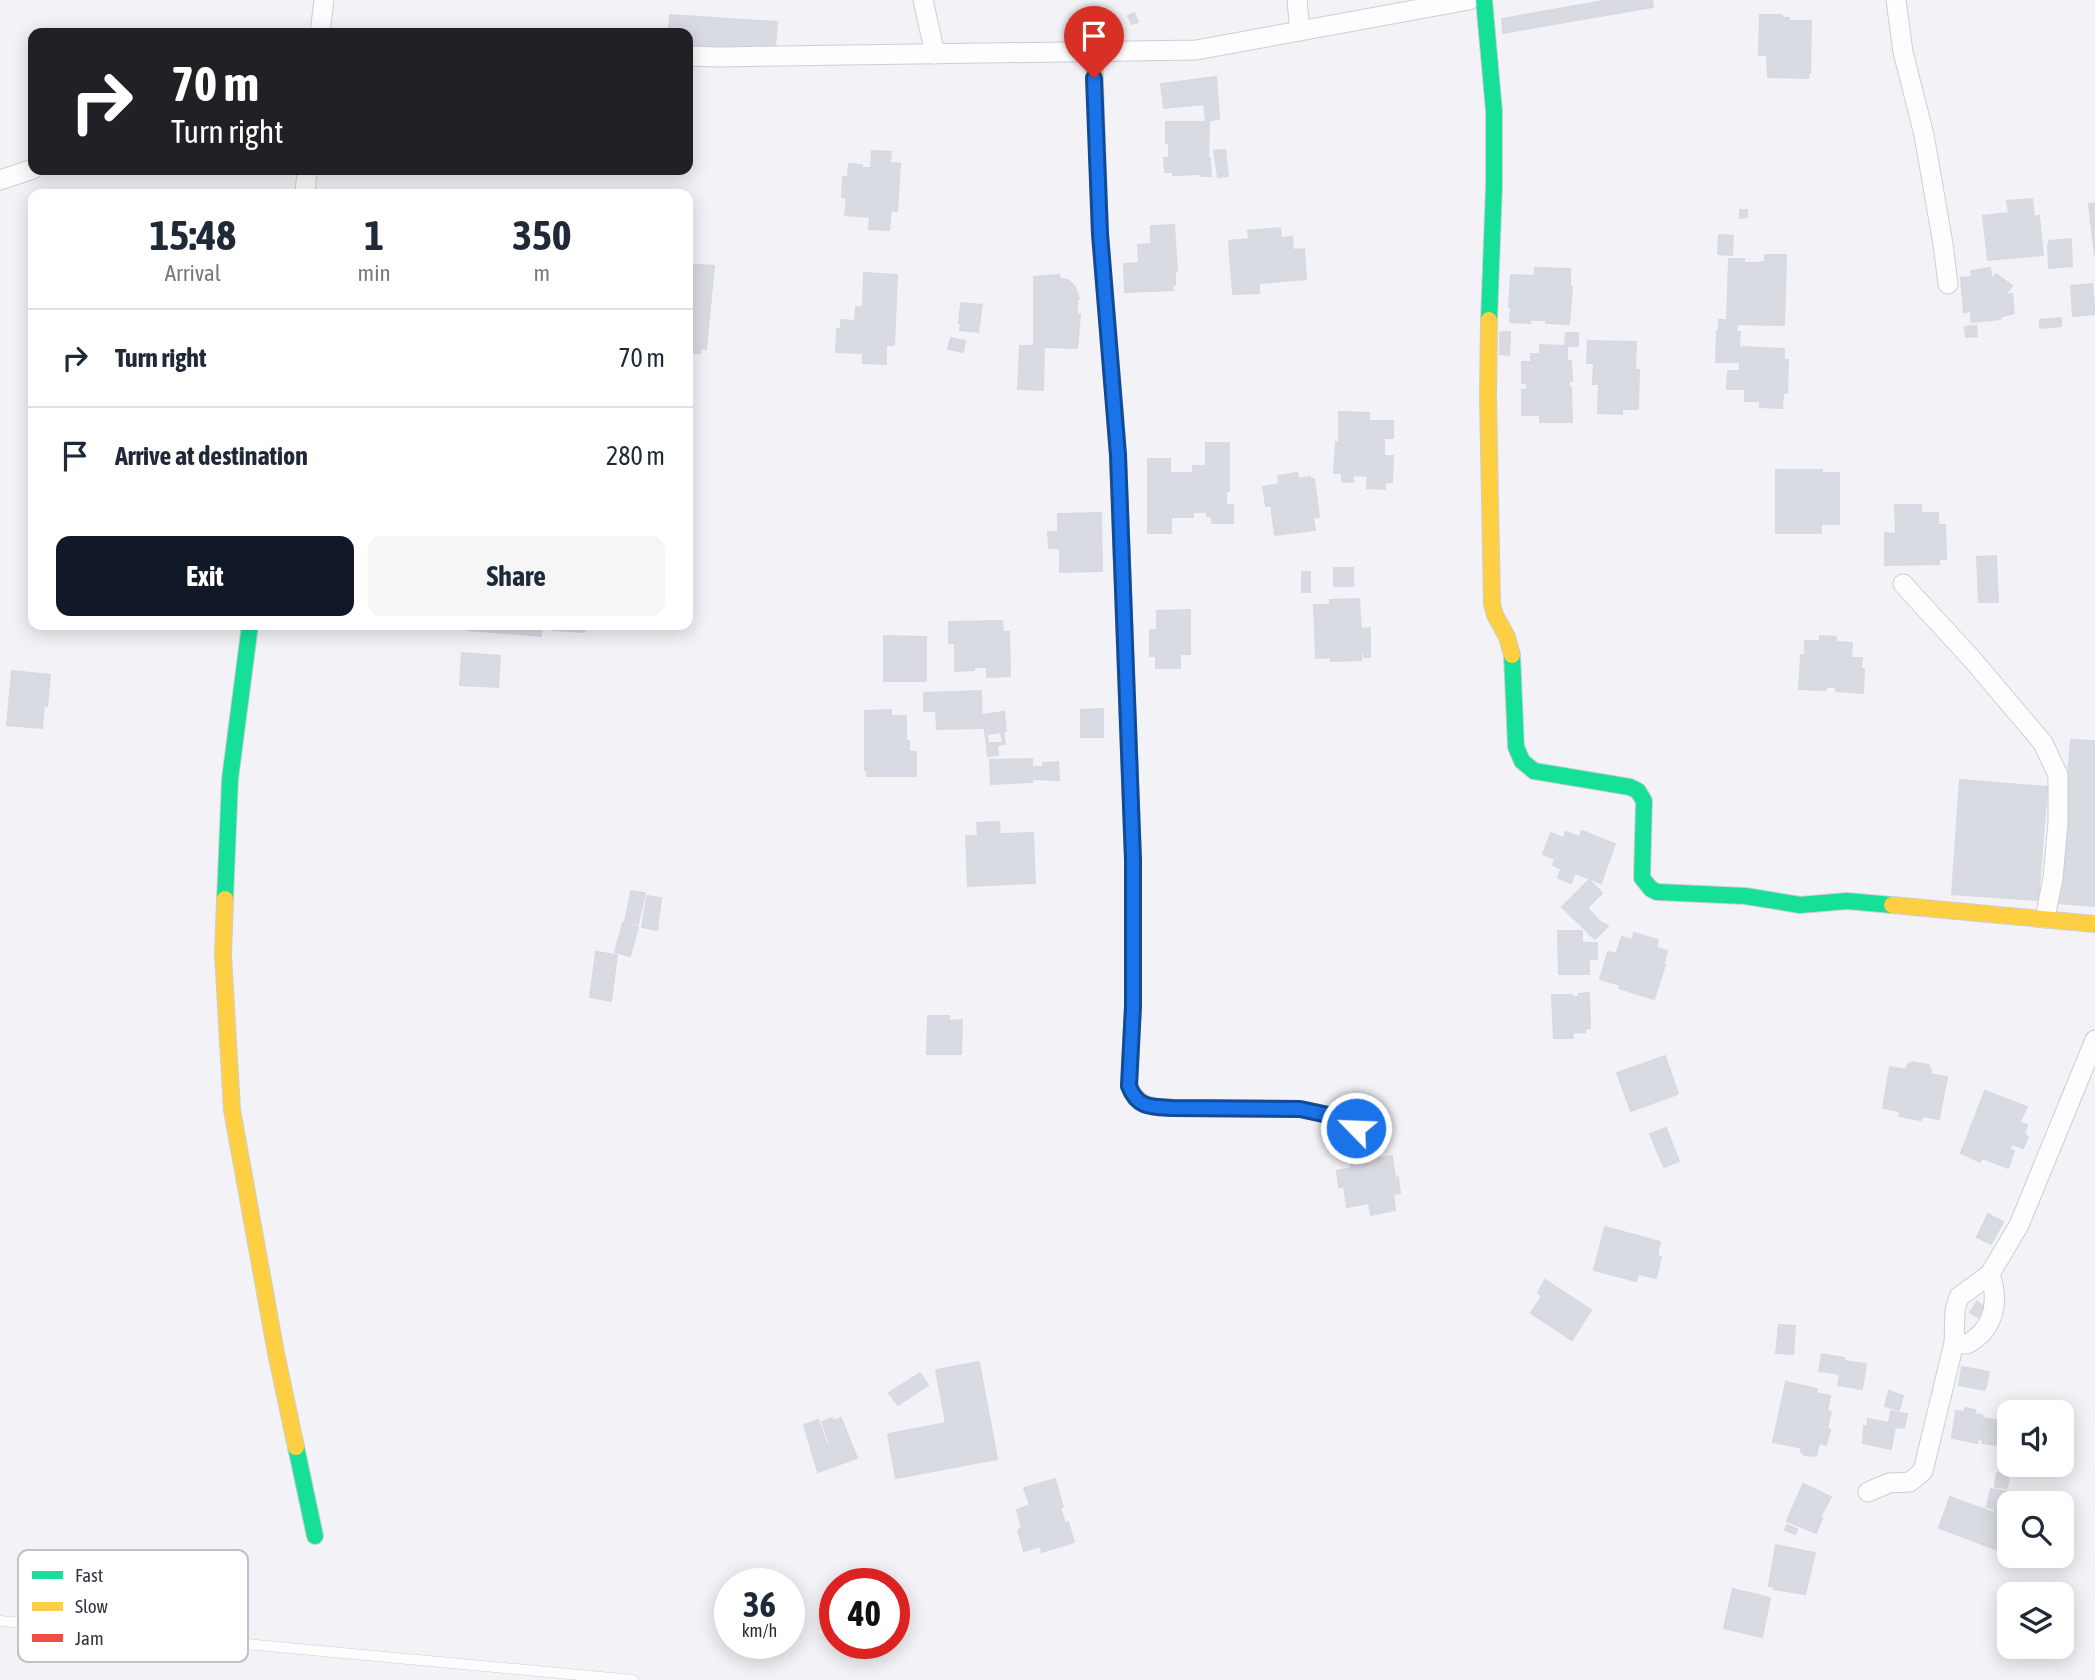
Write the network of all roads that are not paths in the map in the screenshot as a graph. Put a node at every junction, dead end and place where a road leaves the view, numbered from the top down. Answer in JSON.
{"nodes":[{"id":1,"x":324,"y":0,"type":"edge"},
{"id":2,"x":923,"y":0,"type":"edge"},
{"id":3,"x":1297,"y":0,"type":"edge"},
{"id":4,"x":1469,"y":0,"type":"edge"},
{"id":5,"x":1484,"y":0,"type":"edge"},
{"id":6,"x":1896,"y":0,"type":"edge"},
{"id":7,"x":321,"y":28,"type":"edge"},
{"id":8,"x":1300,"y":31,"type":"junction"},
{"id":9,"x":1094,"y":52,"type":"junction"},
{"id":10,"x":935,"y":54,"type":"junction"},
{"id":11,"x":693,"y":56,"type":"edge"},
{"id":12,"x":28,"y":171,"type":"edge"},
{"id":13,"x":0,"y":180,"type":"edge"},
{"id":14,"x":1948,"y":284,"type":"dead end"},
{"id":15,"x":1903,"y":584,"type":"dead end"},
{"id":16,"x":249,"y":630,"type":"edge"},
{"id":17,"x":2045,"y":918,"type":"junction"},
{"id":18,"x":2095,"y":924,"type":"edge"},
{"id":19,"x":2095,"y":1040,"type":"edge"},
{"id":20,"x":1356,"y":1128,"type":"dead end"},
{"id":21,"x":1990,"y":1273,"type":"junction"},
{"id":22,"x":1954,"y":1343,"type":"junction"},
{"id":23,"x":1868,"y":1492,"type":"dead end"},
{"id":24,"x":315,"y":1536,"type":"dead end"},
{"id":25,"x":0,"y":1621,"type":"edge"},
{"id":26,"x":18,"y":1623,"type":"edge"},
{"id":27,"x":248,"y":1644,"type":"edge"},
{"id":28,"x":633,"y":1680,"type":"edge"}],
"edges":[{"from":1,"to":7,"type":"street"},
{"from":2,"to":10,"type":"street"},
{"from":3,"to":8,"type":"street"},
{"from":4,"to":8,"type":"street"},
{"from":5,"to":17,"type":"street"},
{"from":6,"to":14,"type":"street"},
{"from":8,"to":9,"type":"street"},
{"from":9,"to":10,"type":"street"},
{"from":9,"to":20,"type":"street"},
{"from":10,"to":11,"type":"street"},
{"from":12,"to":13,"type":"street"},
{"from":15,"to":17,"type":"street"},
{"from":16,"to":24,"type":"street"},
{"from":17,"to":18,"type":"street"},
{"from":19,"to":21,"type":"street"},
{"from":21,"to":22,"type":"street"},
{"from":21,"to":22,"type":"street"},
{"from":22,"to":23,"type":"street"},
{"from":25,"to":26,"type":"lane"},
{"from":27,"to":28,"type":"lane"}]}
